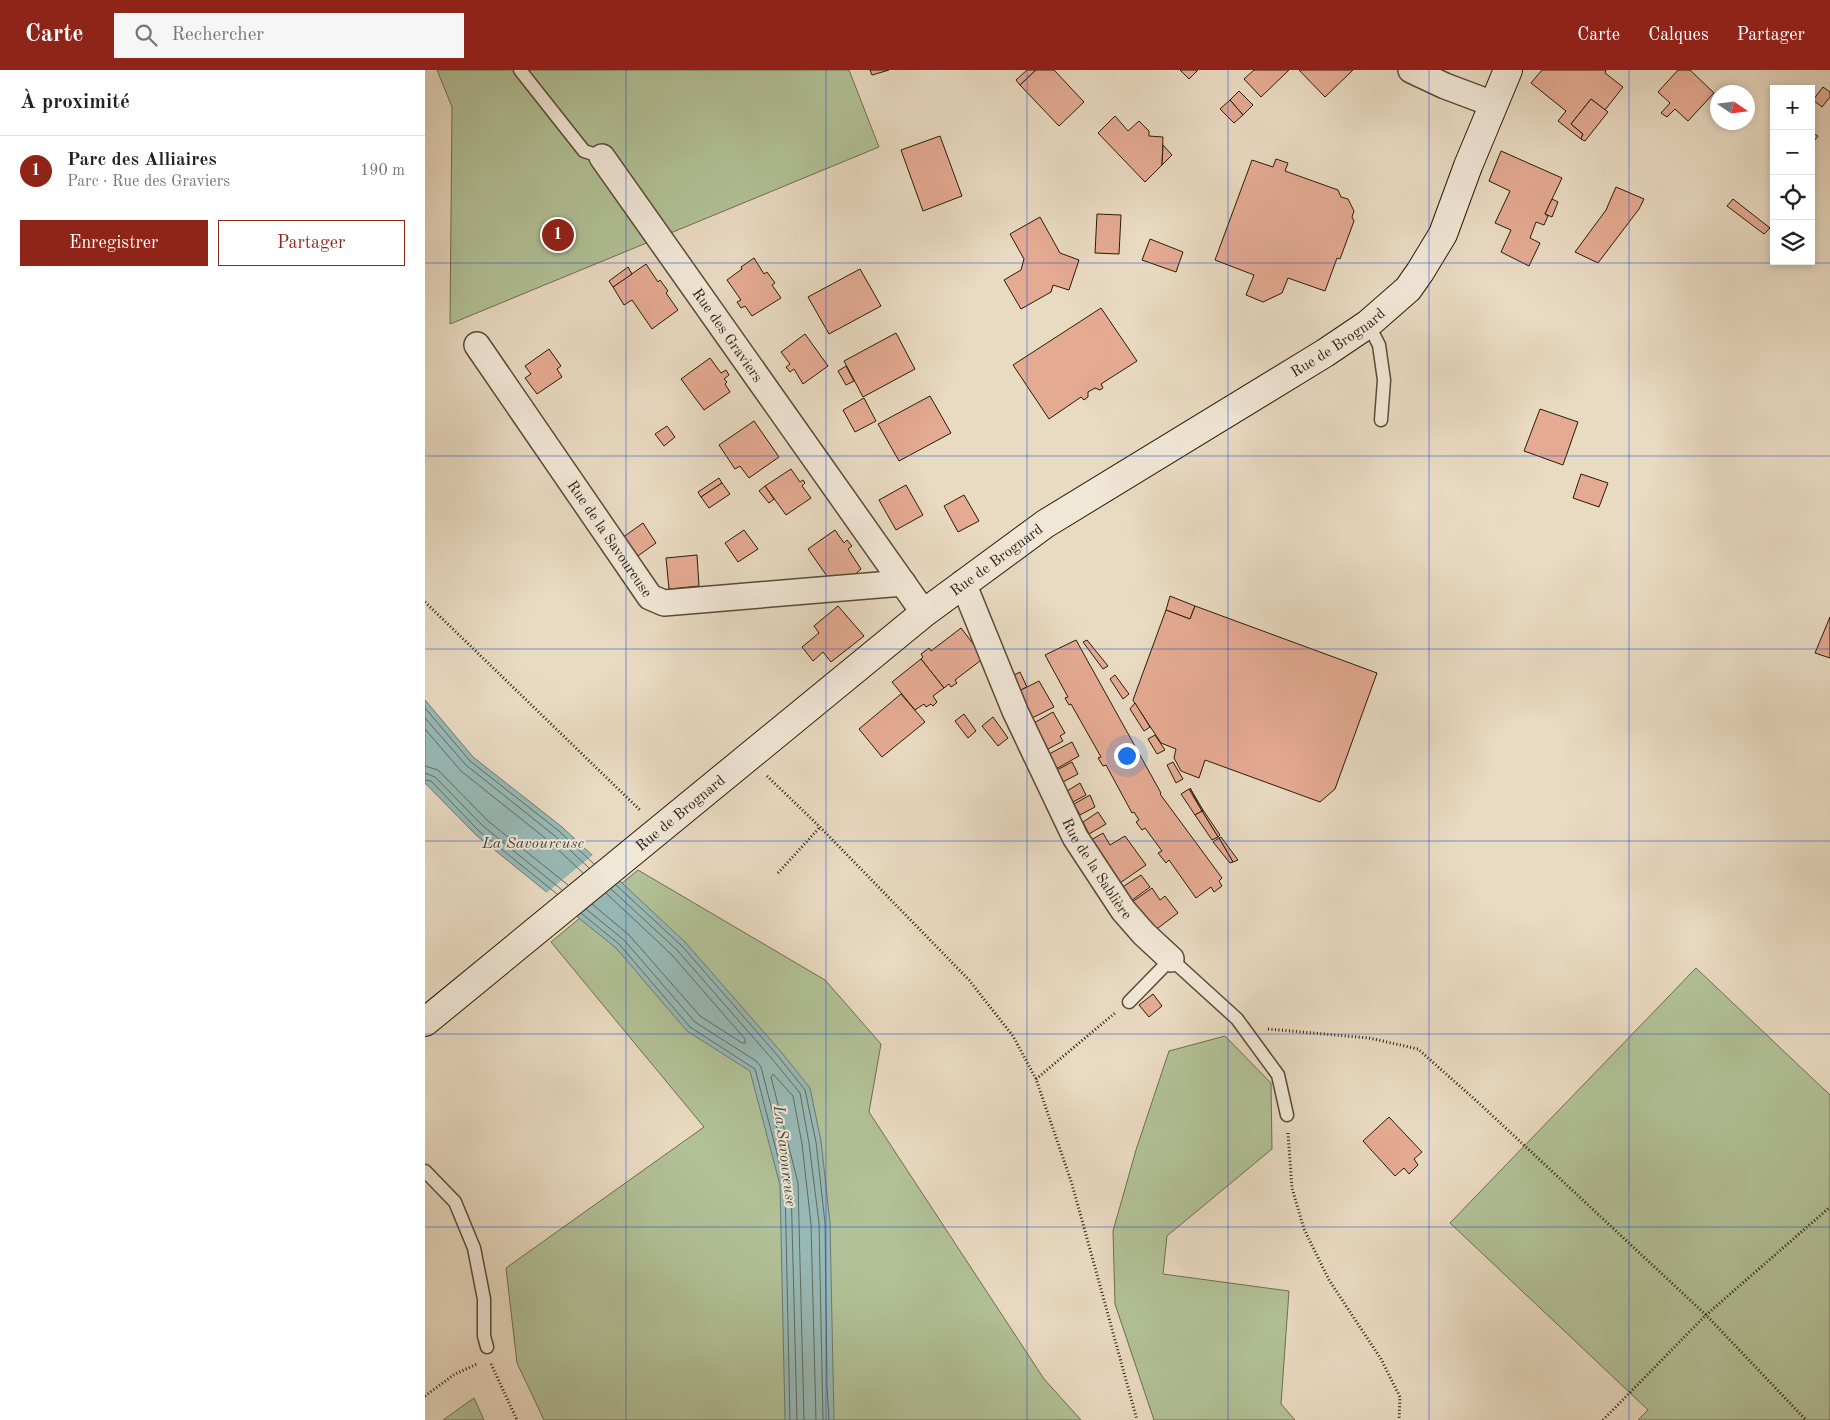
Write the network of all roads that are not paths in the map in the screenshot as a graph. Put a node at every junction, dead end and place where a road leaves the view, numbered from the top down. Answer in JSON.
{"nodes":[{"id":1,"x":519,"y":70,"type":"edge"},
{"id":2,"x":1411,"y":70,"type":"edge"},
{"id":3,"x":1508,"y":70,"type":"edge"},
{"id":4,"x":1493,"y":104,"type":"junction"},
{"id":5,"x":602,"y":157,"type":"joint"},
{"id":6,"x":1368,"y":324,"type":"junction"},
{"id":7,"x":477,"y":345,"type":"dead end"},
{"id":8,"x":1381,"y":420,"type":"dead end"},
{"id":9,"x":903,"y":583,"type":"junction"},
{"id":10,"x":963,"y":583,"type":"junction"},
{"id":11,"x":924,"y":613,"type":"junction"},
{"id":12,"x":1171,"y":959,"type":"junction"},
{"id":13,"x":1129,"y":1002,"type":"road end"},
{"id":14,"x":425,"y":1022,"type":"edge"},
{"id":15,"x":1287,"y":1115,"type":"road end"},
{"id":16,"x":425,"y":1170,"type":"edge"},
{"id":17,"x":488,"y":1352,"type":"road end"}],
"edges":[{"from":1,"to":5,"type":"lane","name":"Rue des Graviers"},
{"from":2,"to":4,"type":"street"},
{"from":3,"to":4,"type":"street","name":"Rue de Brognard"},
{"from":4,"to":6,"type":"street","name":"Rue de Brognard"},
{"from":5,"to":9,"type":"street","name":"Rue des Graviers"},
{"from":6,"to":8,"type":"lane"},
{"from":6,"to":10,"type":"street","name":"Rue de Brognard"},
{"from":7,"to":9,"type":"street","name":"Rue de la Savoureuse"},
{"from":9,"to":11,"type":"street","name":"Rue des Graviers"},
{"from":10,"to":11,"type":"street","name":"Rue de Brognard"},
{"from":10,"to":12,"type":"street","name":"Rue de la Sablière"},
{"from":11,"to":14,"type":"street","name":"Rue de Brognard"},
{"from":12,"to":13,"type":"lane"},
{"from":12,"to":15,"type":"lane","name":"Rue de la Sablière"},
{"from":16,"to":17,"type":"lane"}]}
